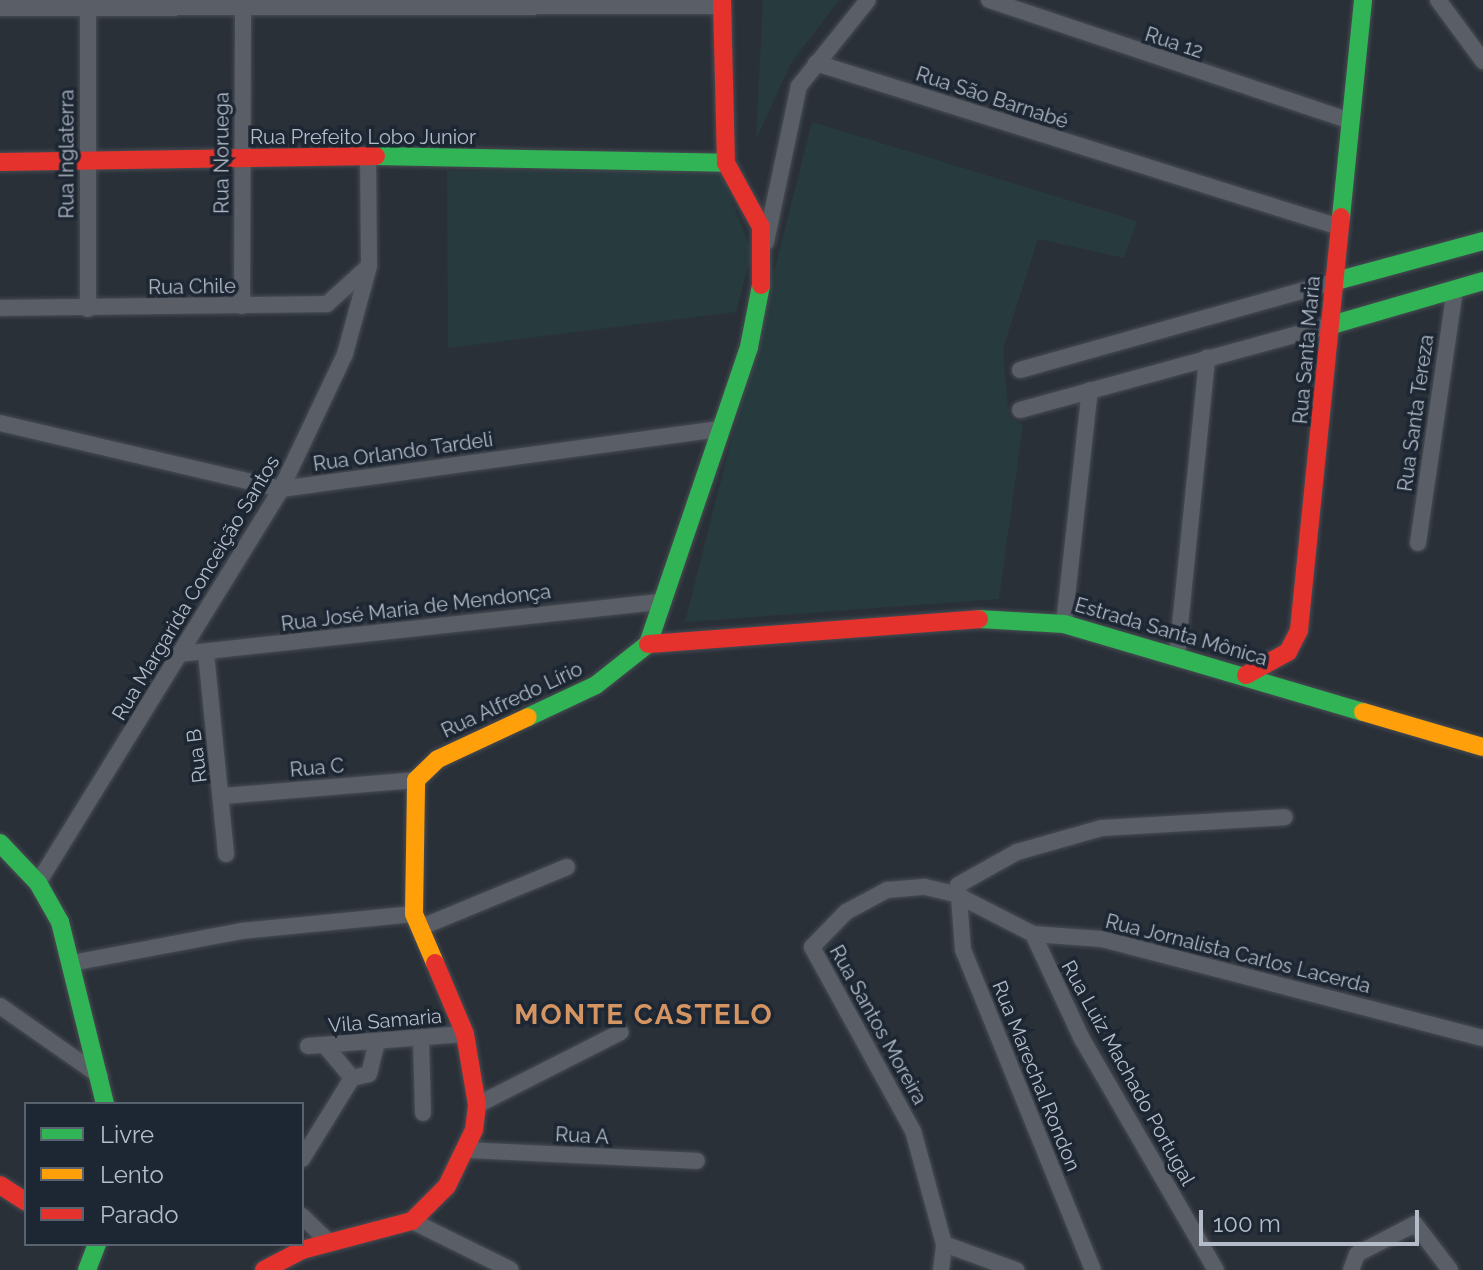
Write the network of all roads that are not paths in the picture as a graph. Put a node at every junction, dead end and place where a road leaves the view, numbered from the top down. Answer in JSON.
{"nodes":[{"id":1,"x":868,"y":0,"type":"edge"},
{"id":2,"x":989,"y":0,"type":"edge"},
{"id":3,"x":1438,"y":0,"type":"edge"},
{"id":4,"x":1357,"y":2,"type":"edge"},
{"id":5,"x":722,"y":3,"type":"edge"},
{"id":6,"x":88,"y":4,"type":"edge"},
{"id":7,"x":242,"y":4,"type":"edge"},
{"id":8,"x":0,"y":8,"type":"edge"},
{"id":9,"x":1483,"y":61,"type":"edge"},
{"id":10,"x":816,"y":63,"type":"junction"},
{"id":11,"x":1348,"y":120,"type":"junction"},
{"id":12,"x":368,"y":156,"type":"junction"},
{"id":13,"x":241,"y":160,"type":"junction"},
{"id":14,"x":86,"y":161,"type":"junction"},
{"id":15,"x":0,"y":162,"type":"edge"},
{"id":16,"x":726,"y":163,"type":"junction"},
{"id":17,"x":1339,"y":227,"type":"junction"},
{"id":18,"x":1483,"y":241,"type":"edge"},
{"id":19,"x":766,"y":246,"type":"junction"},
{"id":20,"x":369,"y":266,"type":"junction"},
{"id":21,"x":1336,"y":281,"type":"junction"},
{"id":22,"x":1483,"y":281,"type":"edge"},
{"id":23,"x":1455,"y":289,"type":"junction"},
{"id":24,"x":242,"y":306,"type":"junction"},
{"id":25,"x":0,"y":308,"type":"edge"},
{"id":26,"x":88,"y":309,"type":"junction"},
{"id":27,"x":1335,"y":324,"type":"junction"},
{"id":28,"x":1207,"y":358,"type":"junction"},
{"id":29,"x":1020,"y":370,"type":"dead end"},
{"id":30,"x":1090,"y":390,"type":"junction"},
{"id":31,"x":1020,"y":410,"type":"dead end"},
{"id":32,"x":0,"y":423,"type":"edge"},
{"id":33,"x":721,"y":429,"type":"junction"},
{"id":34,"x":281,"y":489,"type":"junction"},
{"id":35,"x":1418,"y":543,"type":"dead end"},
{"id":36,"x":656,"y":602,"type":"junction"},
{"id":37,"x":1064,"y":624,"type":"junction"},
{"id":38,"x":648,"y":644,"type":"junction"},
{"id":39,"x":206,"y":653,"type":"junction"},
{"id":40,"x":180,"y":654,"type":"junction"},
{"id":41,"x":1177,"y":655,"type":"junction"},
{"id":42,"x":1246,"y":675,"type":"junction"},
{"id":43,"x":1483,"y":747,"type":"edge"},
{"id":44,"x":416,"y":780,"type":"junction"},
{"id":45,"x":222,"y":796,"type":"junction"},
{"id":46,"x":1285,"y":817,"type":"dead end"},
{"id":47,"x":0,"y":843,"type":"edge"},
{"id":48,"x":226,"y":854,"type":"dead end"},
{"id":49,"x":567,"y":867,"type":"dead end"},
{"id":50,"x":38,"y":883,"type":"junction"},
{"id":51,"x":955,"y":894,"type":"junction"},
{"id":52,"x":416,"y":921,"type":"junction"},
{"id":53,"x":1033,"y":934,"type":"junction"},
{"id":54,"x":814,"y":939,"type":"joint"},
{"id":55,"x":72,"y":963,"type":"junction"},
{"id":56,"x":0,"y":1006,"type":"edge"},
{"id":57,"x":621,"y":1032,"type":"dead end"},
{"id":58,"x":465,"y":1034,"type":"junction"},
{"id":59,"x":1483,"y":1038,"type":"edge"},
{"id":60,"x":421,"y":1040,"type":"junction"},
{"id":61,"x":308,"y":1046,"type":"dead end"},
{"id":62,"x":376,"y":1046,"type":"junction"},
{"id":63,"x":327,"y":1048,"type":"junction"},
{"id":64,"x":100,"y":1076,"type":"junction"},
{"id":65,"x":352,"y":1078,"type":"junction"},
{"id":66,"x":105,"y":1102,"type":"edge"},
{"id":67,"x":477,"y":1105,"type":"junction"},
{"id":68,"x":423,"y":1113,"type":"dead end"},
{"id":69,"x":466,"y":1150,"type":"junction"},
{"id":70,"x":304,"y":1156,"type":"edge"},
{"id":71,"x":697,"y":1161,"type":"dead end"},
{"id":72,"x":0,"y":1185,"type":"edge"},
{"id":73,"x":24,"y":1201,"type":"edge"},
{"id":74,"x":304,"y":1218,"type":"edge"},
{"id":75,"x":412,"y":1221,"type":"junction"},
{"id":76,"x":328,"y":1241,"type":"junction"},
{"id":77,"x":944,"y":1244,"type":"junction"},
{"id":78,"x":94,"y":1246,"type":"edge"},
{"id":79,"x":486,"y":1264,"type":"edge"},
{"id":80,"x":87,"y":1270,"type":"edge"},
{"id":81,"x":264,"y":1270,"type":"edge"},
{"id":82,"x":511,"y":1270,"type":"edge"},
{"id":83,"x":941,"y":1270,"type":"edge"},
{"id":84,"x":1016,"y":1270,"type":"edge"},
{"id":85,"x":1093,"y":1270,"type":"edge"},
{"id":86,"x":1216,"y":1270,"type":"edge"},
{"id":87,"x":1351,"y":1270,"type":"edge"},
{"id":88,"x":1450,"y":1270,"type":"edge"}],
"edges":[{"from":1,"to":10,"type":"street"},
{"from":2,"to":11,"type":"street","name":"Rua 12"},
{"from":3,"to":9,"type":"street"},
{"from":4,"to":11,"type":"main road","name":"Rua Santa Maria"},
{"from":5,"to":7,"type":"street"},
{"from":5,"to":16,"type":"main road"},
{"from":6,"to":7,"type":"street"},
{"from":6,"to":8,"type":"street"},
{"from":6,"to":14,"type":"street","name":"Rua Inglaterra"},
{"from":7,"to":13,"type":"street","name":"Rua Noruega"},
{"from":10,"to":17,"type":"street","name":"Rua São Barnabé"},
{"from":10,"to":19,"type":"street"},
{"from":11,"to":17,"type":"main road","name":"Rua Santa Maria"},
{"from":12,"to":13,"type":"main road","name":"Rua Prefeito Lobo Junior"},
{"from":12,"to":16,"type":"main road","name":"Rua Prefeito Lobo Junior"},
{"from":12,"to":20,"type":"street","name":"Rua Margarida Conceição Santos"},
{"from":13,"to":14,"type":"main road","name":"Rua Prefeito Lobo Junior"},
{"from":13,"to":24,"type":"street","name":"Rua Noruega"},
{"from":14,"to":15,"type":"main road","name":"Rua Prefeito Lobo Junior"},
{"from":14,"to":26,"type":"street","name":"Rua Inglaterra"},
{"from":16,"to":19,"type":"main road"},
{"from":17,"to":21,"type":"main road","name":"Rua Santa Maria"},
{"from":18,"to":21,"type":"main road"},
{"from":19,"to":33,"type":"main road"},
{"from":20,"to":24,"type":"street","name":"Rua Chile"},
{"from":20,"to":34,"type":"street","name":"Rua Margarida Conceição Santos"},
{"from":21,"to":27,"type":"main road","name":"Rua Santa Maria"},
{"from":21,"to":29,"type":"street"},
{"from":22,"to":23,"type":"main road"},
{"from":23,"to":27,"type":"main road"},
{"from":23,"to":35,"type":"street","name":"Rua Santa Tereza"},
{"from":24,"to":26,"type":"street","name":"Rua Chile"},
{"from":25,"to":26,"type":"street","name":"Rua Chile"},
{"from":27,"to":28,"type":"street"},
{"from":27,"to":42,"type":"main road","name":"Rua Santa Maria"},
{"from":28,"to":30,"type":"street"},
{"from":28,"to":41,"type":"street"},
{"from":30,"to":31,"type":"street"},
{"from":30,"to":37,"type":"street"},
{"from":32,"to":34,"type":"street","name":"Rua Orlando Tardeli"},
{"from":33,"to":34,"type":"street","name":"Rua Orlando Tardeli"},
{"from":33,"to":36,"type":"main road"},
{"from":34,"to":40,"type":"street","name":"Rua Margarida Conceição Santos"},
{"from":36,"to":38,"type":"main road"},
{"from":36,"to":39,"type":"street","name":"Rua José Maria de Mendonça"},
{"from":37,"to":38,"type":"main road","name":"Estrada Santa Mônica"},
{"from":37,"to":41,"type":"main road","name":"Estrada Santa Mônica"},
{"from":38,"to":44,"type":"main road","name":"Rua Alfredo Lírio"},
{"from":39,"to":40,"type":"street","name":"Rua José Maria de Mendonça"},
{"from":39,"to":45,"type":"street","name":"Rua B"},
{"from":40,"to":50,"type":"street","name":"Rua Margarida Conceição Santos"},
{"from":41,"to":42,"type":"main road","name":"Estrada Santa Mônica"},
{"from":42,"to":43,"type":"main road","name":"Estrada Santa Mônica"},
{"from":44,"to":45,"type":"street","name":"Rua C"},
{"from":44,"to":52,"type":"main road"},
{"from":45,"to":48,"type":"street","name":"Rua B"},
{"from":46,"to":51,"type":"street"},
{"from":47,"to":50,"type":"main road"},
{"from":49,"to":52,"type":"street"},
{"from":50,"to":55,"type":"main road"},
{"from":51,"to":53,"type":"street","name":"Rua Jornalista Carlos Lacerda"},
{"from":51,"to":54,"type":"street","name":"Rua Jornalista Carlos Lacerda"},
{"from":51,"to":85,"type":"street","name":"Rua Marechal Rondon"},
{"from":52,"to":55,"type":"street"},
{"from":52,"to":58,"type":"main road"},
{"from":53,"to":59,"type":"street","name":"Rua Jornalista Carlos Lacerda"},
{"from":53,"to":86,"type":"street","name":"Rua Luiz Machado Portugal"},
{"from":54,"to":77,"type":"street","name":"Rua Santos Moreira"},
{"from":55,"to":64,"type":"main road"},
{"from":56,"to":64,"type":"street"},
{"from":57,"to":67,"type":"street"},
{"from":58,"to":60,"type":"street","name":"Vila Samaria"},
{"from":58,"to":67,"type":"main road"},
{"from":60,"to":62,"type":"street","name":"Vila Samaria"},
{"from":60,"to":68,"type":"street"},
{"from":61,"to":63,"type":"street","name":"Vila Samaria"},
{"from":62,"to":63,"type":"street","name":"Vila Samaria"},
{"from":62,"to":65,"type":"street"},
{"from":63,"to":65,"type":"street"},
{"from":64,"to":66,"type":"main road"},
{"from":65,"to":70,"type":"street"},
{"from":67,"to":69,"type":"main road"},
{"from":69,"to":71,"type":"street","name":"Rua A"},
{"from":69,"to":75,"type":"main road"},
{"from":72,"to":73,"type":"main road"},
{"from":74,"to":76,"type":"street"},
{"from":75,"to":76,"type":"main road"},
{"from":75,"to":79,"type":"street"},
{"from":76,"to":81,"type":"main road"},
{"from":77,"to":83,"type":"street","name":"Rua Santos Moreira"},
{"from":77,"to":84,"type":"street"},
{"from":78,"to":80,"type":"main road"},
{"from":79,"to":82,"type":"street"},
{"from":87,"to":88,"type":"street"}]}
